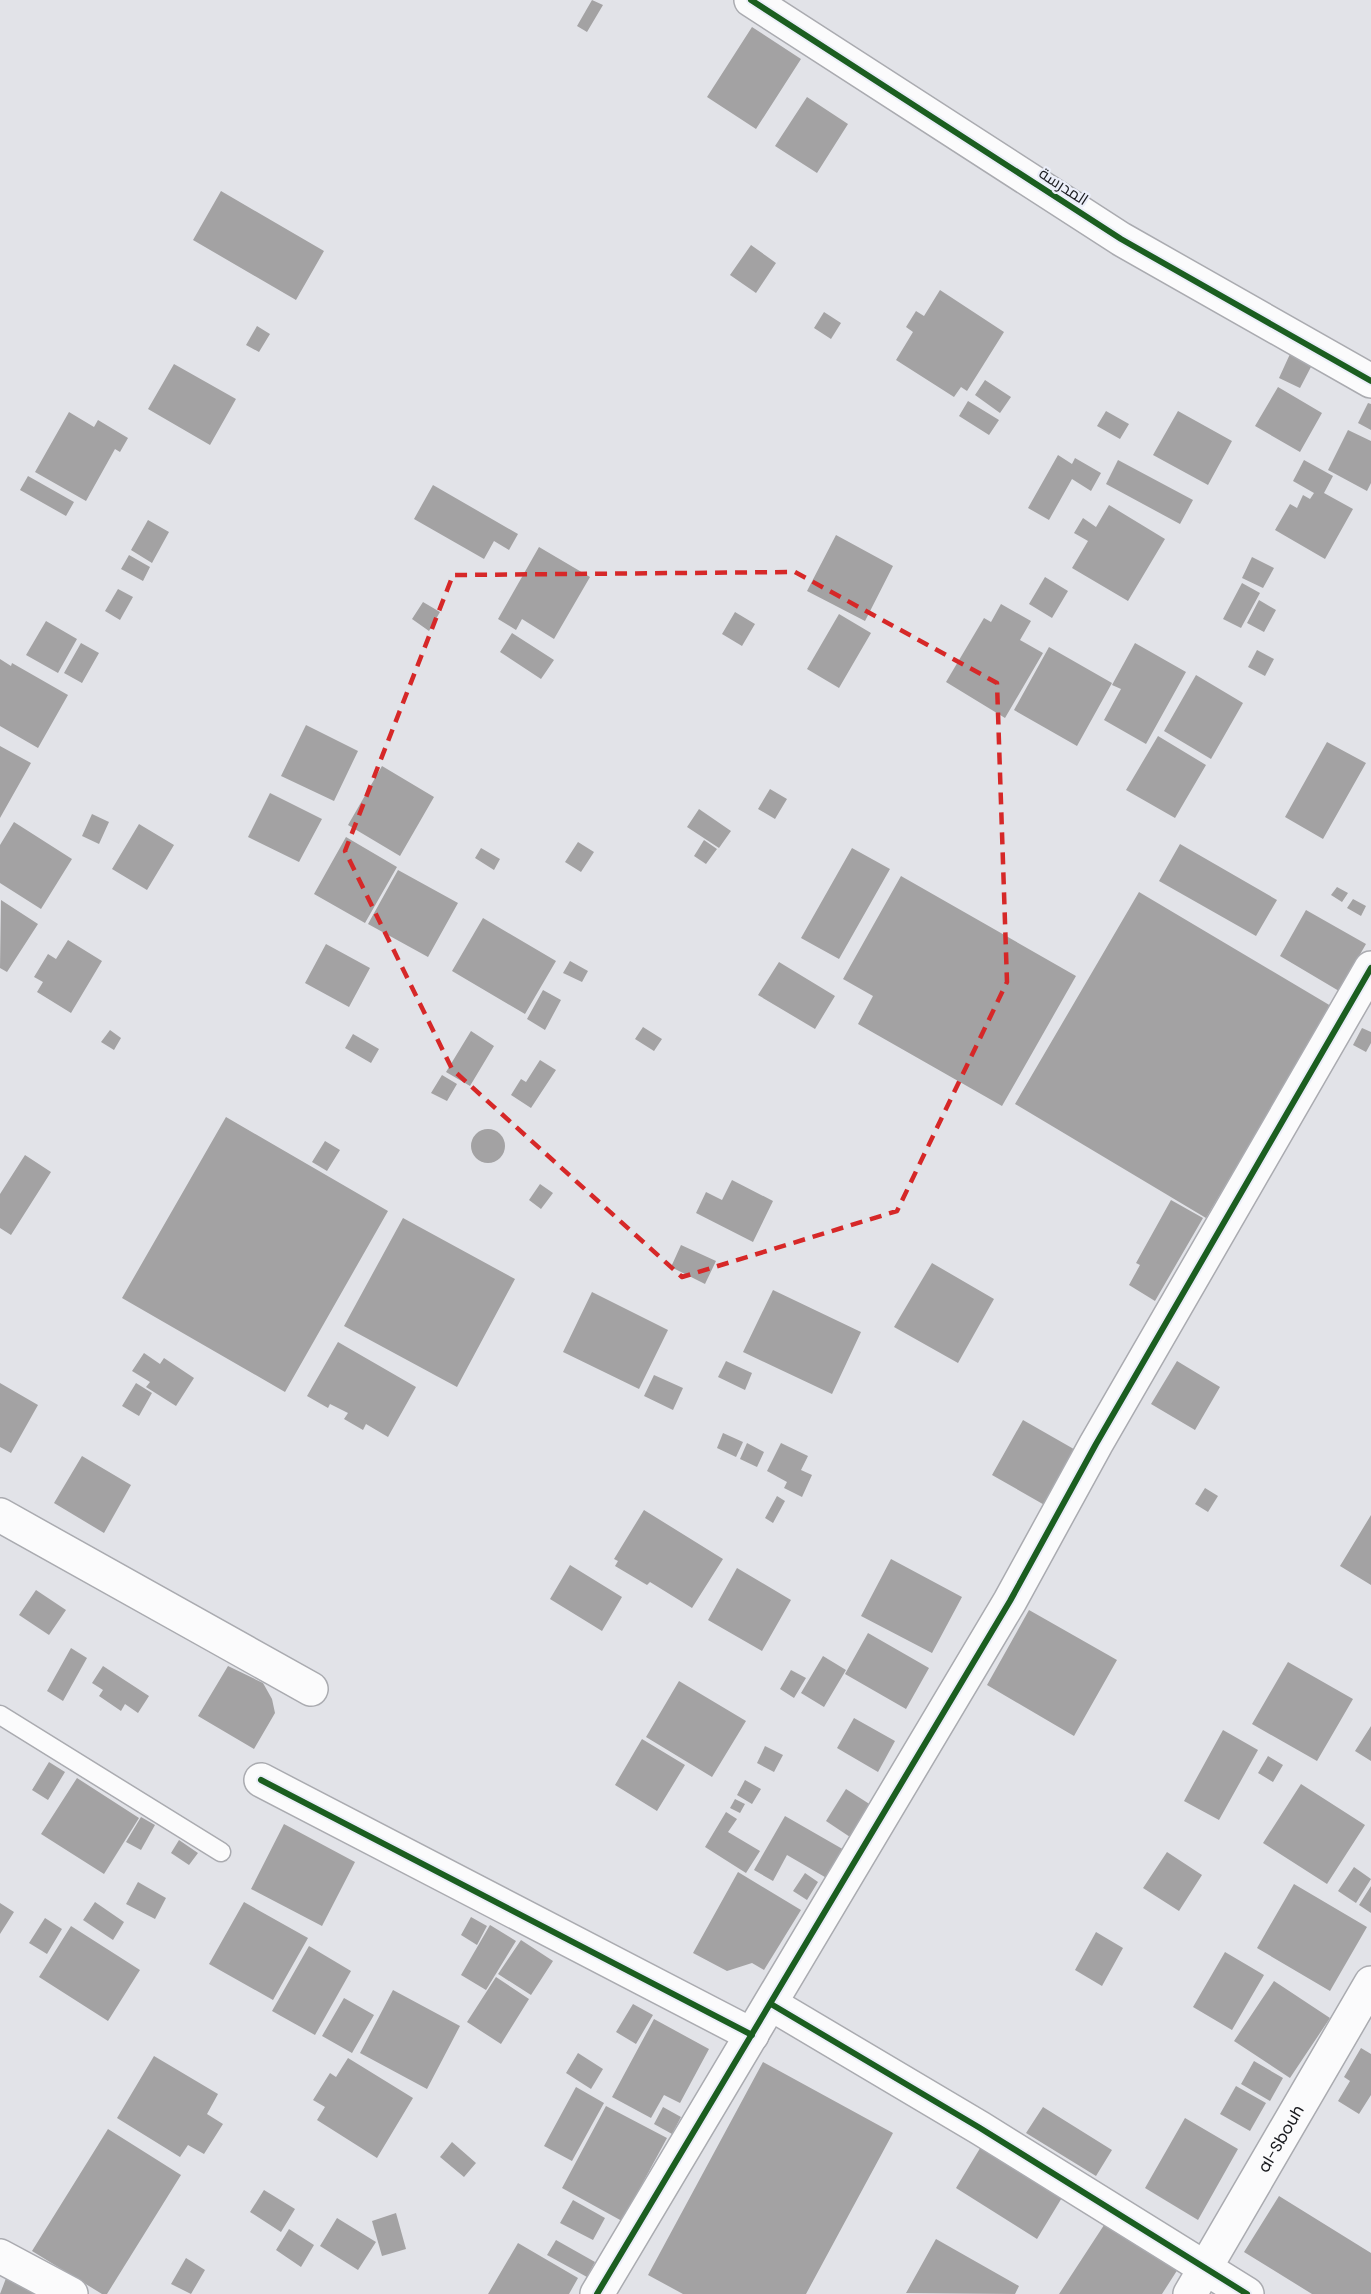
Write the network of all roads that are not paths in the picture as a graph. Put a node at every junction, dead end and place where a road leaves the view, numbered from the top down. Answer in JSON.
{"nodes":[{"id":1,"x":751,"y":0,"type":"edge"},
{"id":2,"x":1371,"y":381,"type":"edge"},
{"id":3,"x":1371,"y":968,"type":"edge"},
{"id":4,"x":0,"y":1515,"type":"edge"},
{"id":5,"x":311,"y":1689,"type":"dead end"},
{"id":6,"x":0,"y":1716,"type":"edge"},
{"id":7,"x":261,"y":1780,"type":"dead end"},
{"id":8,"x":221,"y":1852,"type":"dead end"},
{"id":9,"x":1371,"y":1983,"type":"edge"},
{"id":10,"x":771,"y":2004,"type":"junction"},
{"id":11,"x":752,"y":2035,"type":"junction"},
{"id":12,"x":0,"y":2256,"type":"edge"},
{"id":13,"x":1198,"y":2281,"type":"edge"},
{"id":14,"x":71,"y":2294,"type":"edge"},
{"id":15,"x":597,"y":2294,"type":"edge"},
{"id":16,"x":1247,"y":2294,"type":"edge"}],
"edges":[{"from":1,"to":2,"type":"street","name":"المدرسة"},
{"from":3,"to":10,"type":"street"},
{"from":4,"to":5,"type":"street"},
{"from":6,"to":8,"type":"lane"},
{"from":7,"to":11,"type":"street"},
{"from":9,"to":13,"type":"street","name":"al-Sbouh"},
{"from":10,"to":11,"type":"street"},
{"from":10,"to":13,"type":"street"},
{"from":11,"to":15,"type":"street"},
{"from":12,"to":14,"type":"street"},
{"from":13,"to":16,"type":"street"}]}
